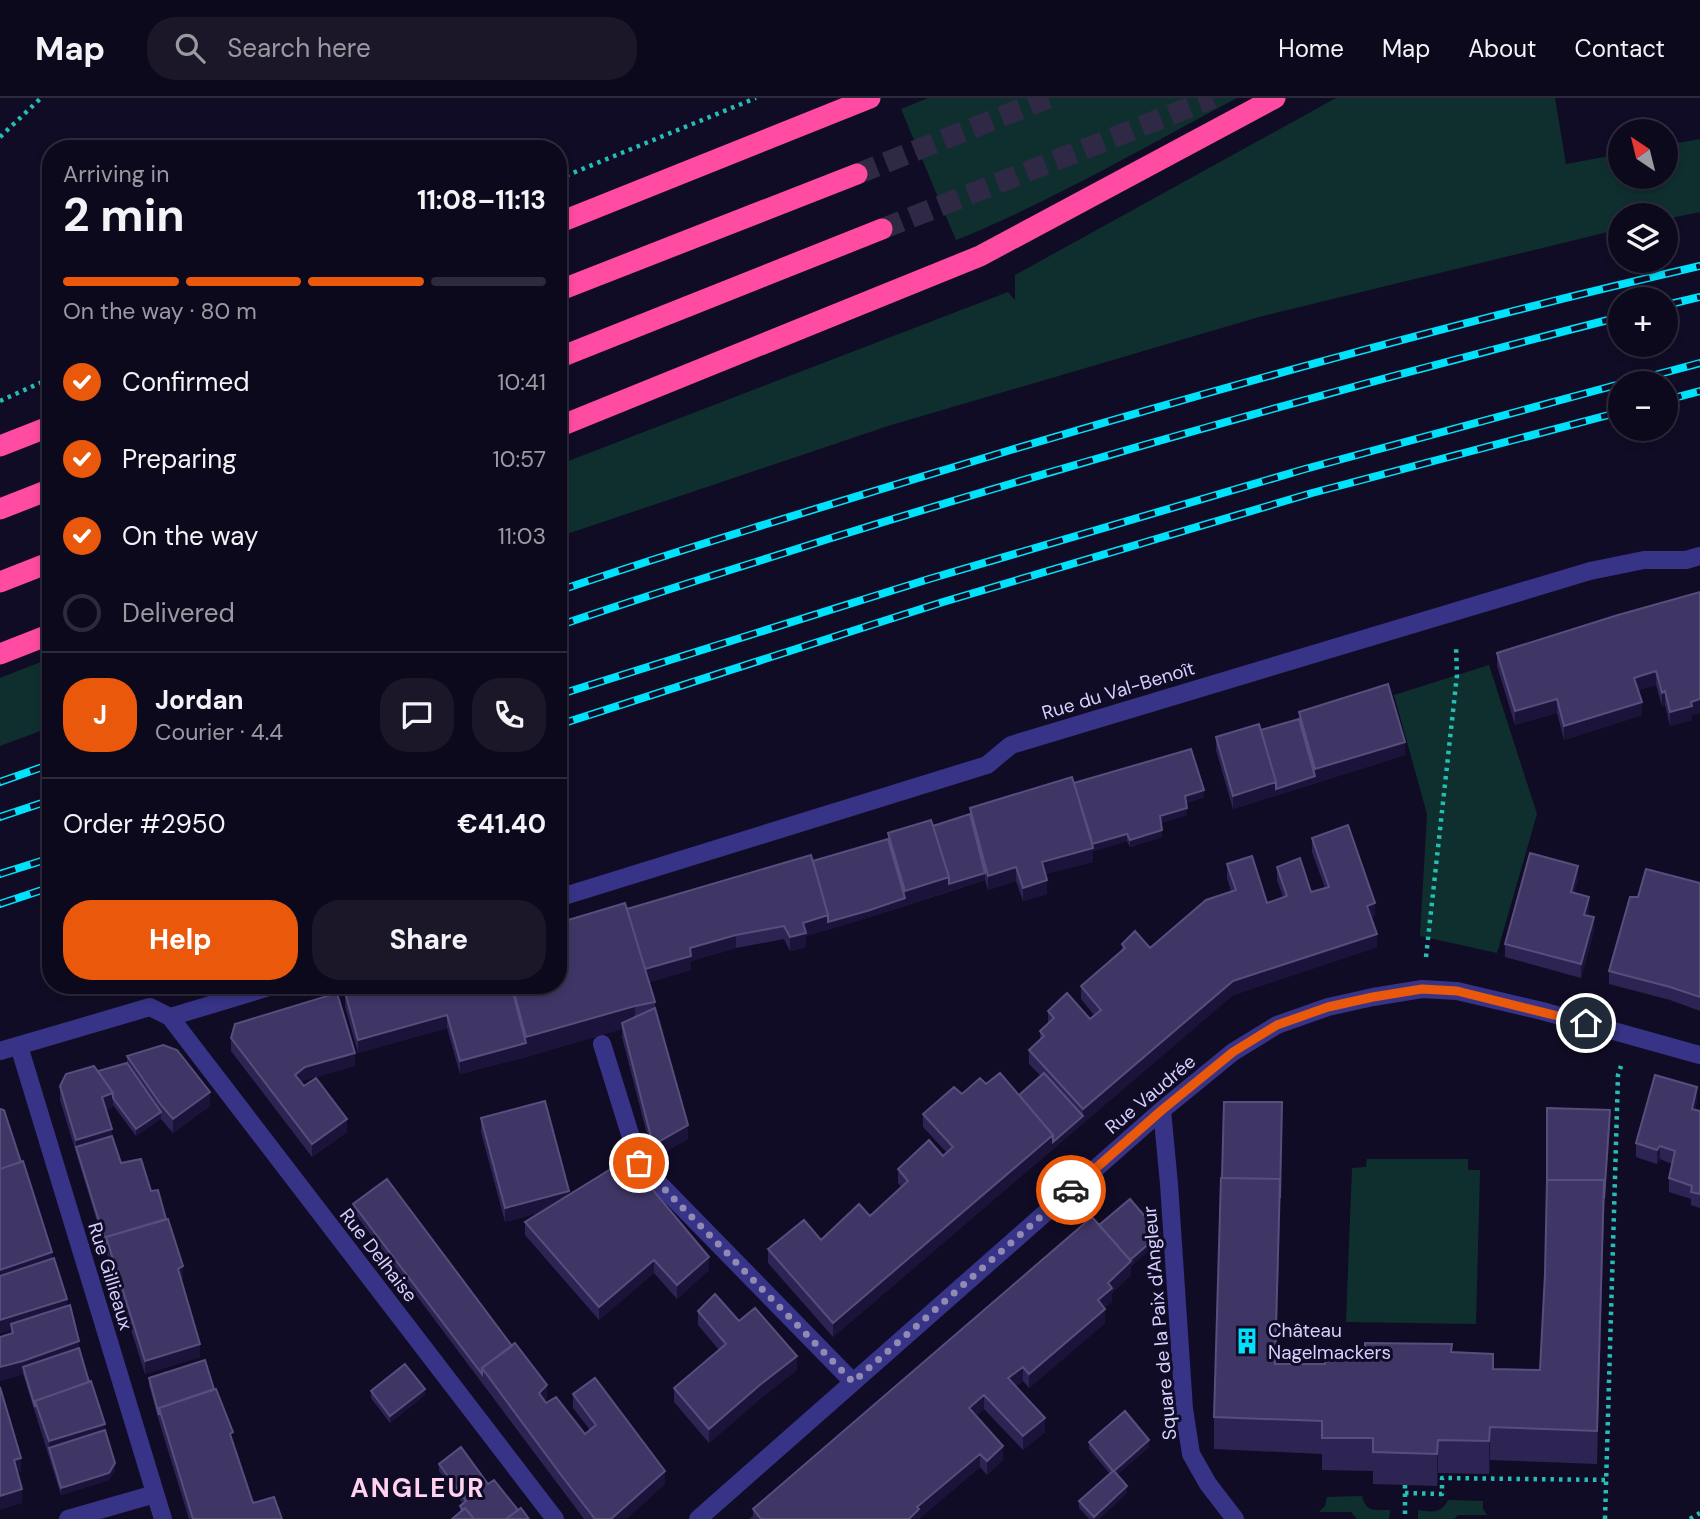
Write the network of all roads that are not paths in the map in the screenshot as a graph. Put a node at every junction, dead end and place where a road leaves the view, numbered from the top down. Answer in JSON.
{"nodes":[{"id":1,"x":870,"y":98,"type":"edge"},
{"id":2,"x":1275,"y":98,"type":"edge"},
{"id":3,"x":857,"y":174,"type":"tunnel mouth"},
{"id":4,"x":567,"y":219,"type":"edge"},
{"id":5,"x":882,"y":229,"type":"tunnel mouth"},
{"id":6,"x":567,"y":287,"type":"edge"},
{"id":7,"x":567,"y":354,"type":"edge"},
{"id":8,"x":567,"y":423,"type":"edge"},
{"id":9,"x":42,"y":430,"type":"edge"},
{"id":10,"x":0,"y":446,"type":"edge"},
{"id":11,"x":42,"y":493,"type":"edge"},
{"id":12,"x":0,"y":509,"type":"edge"},
{"id":13,"x":1700,"y":556,"type":"edge"},
{"id":14,"x":42,"y":566,"type":"edge"},
{"id":15,"x":0,"y":582,"type":"edge"},
{"id":16,"x":42,"y":638,"type":"edge"},
{"id":17,"x":0,"y":654,"type":"edge"},
{"id":18,"x":567,"y":895,"type":"edge"},
{"id":19,"x":246,"y":994,"type":"edge"},
{"id":20,"x":170,"y":1017,"type":"junction"},
{"id":21,"x":602,"y":1044,"type":"edge"},
{"id":22,"x":19,"y":1045,"type":"junction"},
{"id":23,"x":0,"y":1051,"type":"edge"},
{"id":24,"x":1700,"y":1055,"type":"edge"},
{"id":25,"x":1162,"y":1110,"type":"junction"},
{"id":26,"x":853,"y":1382,"type":"junction"},
{"id":27,"x":155,"y":1493,"type":"junction"},
{"id":28,"x":68,"y":1519,"type":"edge"},
{"id":29,"x":163,"y":1519,"type":"edge"},
{"id":30,"x":555,"y":1519,"type":"edge"},
{"id":31,"x":698,"y":1519,"type":"edge"},
{"id":32,"x":1235,"y":1519,"type":"edge"}],
"edges":[{"from":1,"to":4,"type":"highway"},
{"from":2,"to":8,"type":"highway"},
{"from":3,"to":6,"type":"highway"},
{"from":5,"to":7,"type":"highway"},
{"from":9,"to":10,"type":"highway"},
{"from":11,"to":12,"type":"highway"},
{"from":13,"to":18,"type":"street","name":"Rue du Val-Benoît"},
{"from":14,"to":15,"type":"highway"},
{"from":16,"to":17,"type":"highway"},
{"from":19,"to":20,"type":"street"},
{"from":20,"to":22,"type":"street"},
{"from":20,"to":30,"type":"street","name":"Rue Delhaise"},
{"from":21,"to":26,"type":"street"},
{"from":22,"to":23,"type":"street"},
{"from":22,"to":27,"type":"street","name":"Rue Gillieaux"},
{"from":24,"to":25,"type":"street","name":"Rue Vaudrée"},
{"from":25,"to":26,"type":"street","name":"Rue Vaudrée"},
{"from":25,"to":32,"type":"street","name":"Square de la Paix d'Angleur"},
{"from":26,"to":31,"type":"street","name":"Rue Vaudrée"},
{"from":27,"to":28,"type":"street"},
{"from":27,"to":29,"type":"street","name":"Rue Gillieaux"}]}
